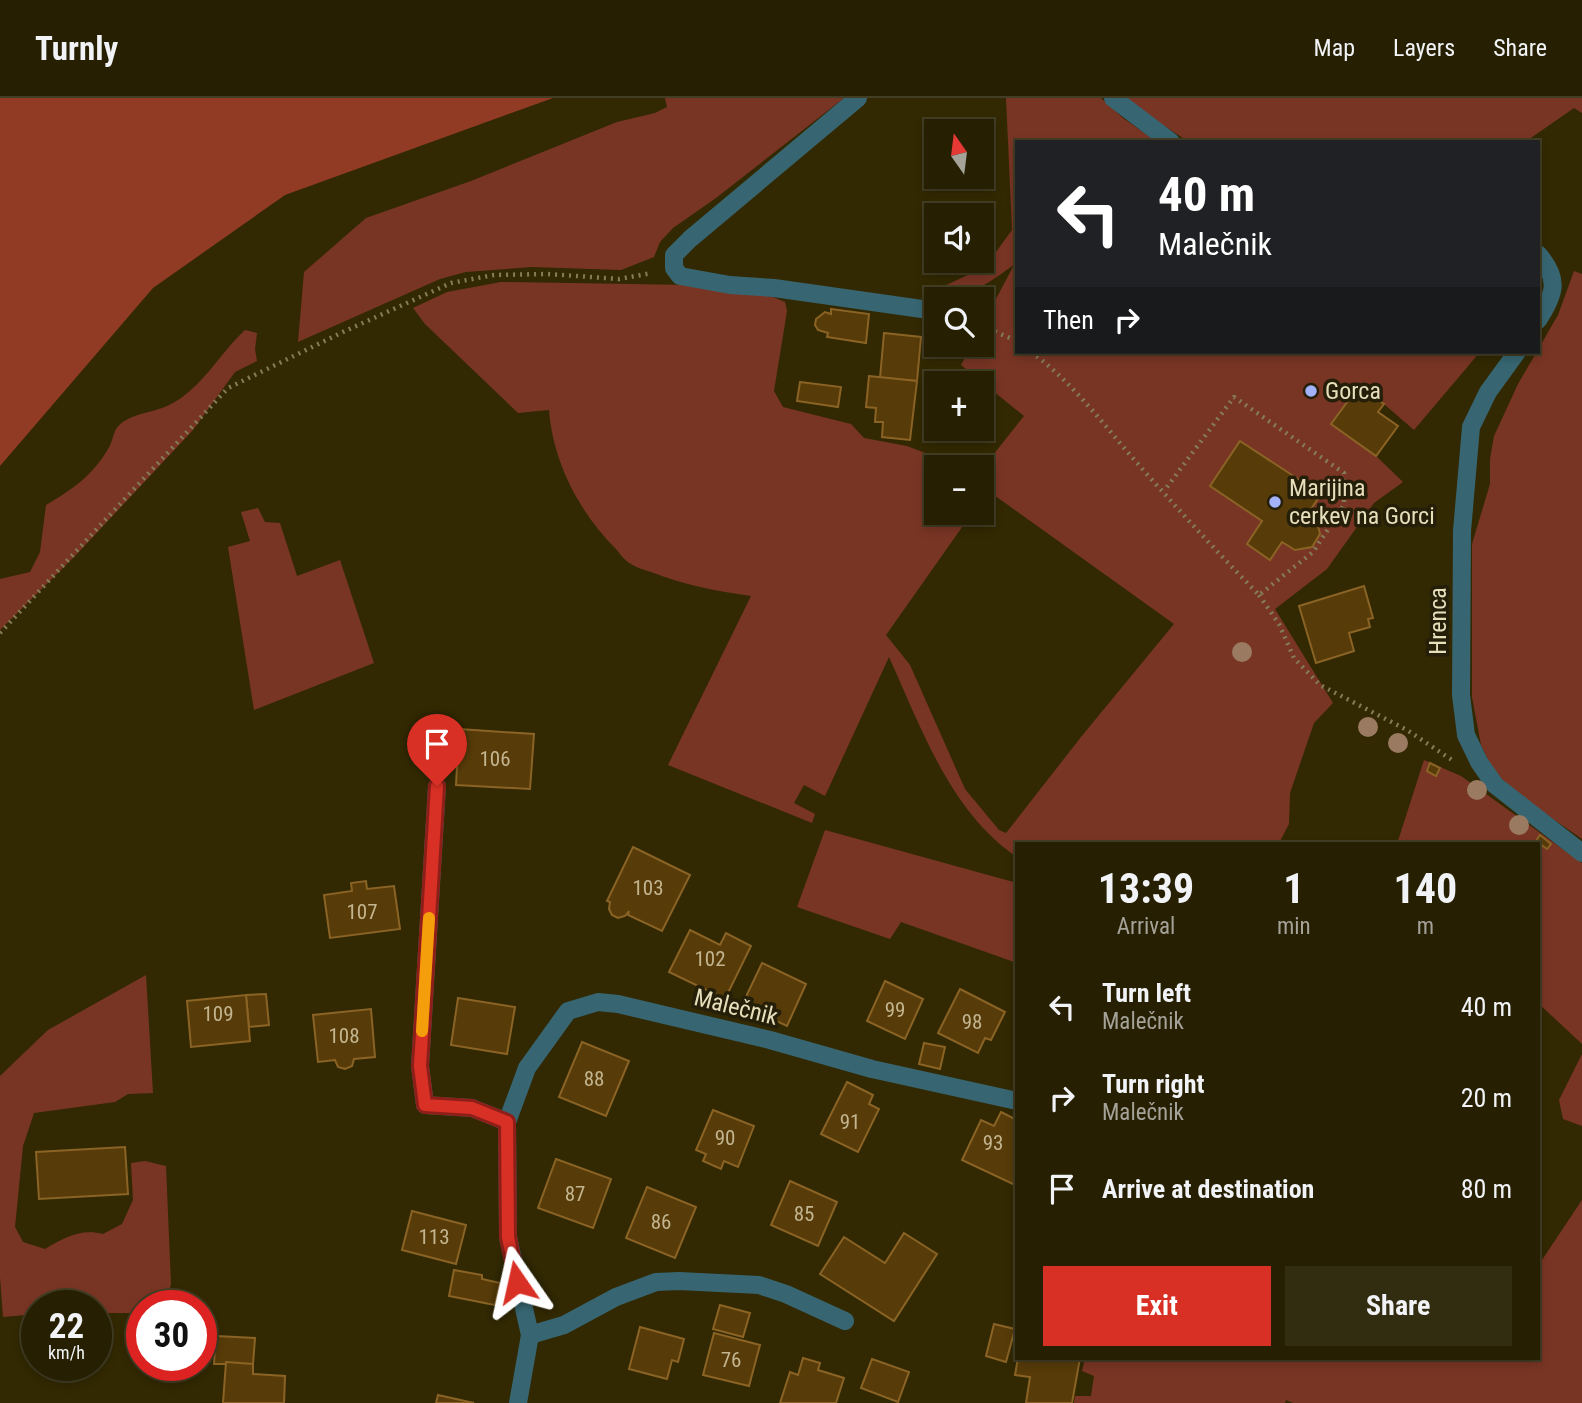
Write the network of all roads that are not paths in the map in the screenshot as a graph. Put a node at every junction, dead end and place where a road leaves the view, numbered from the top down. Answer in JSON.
{"nodes":[{"id":1,"x":858,"y":98,"type":"edge"},
{"id":2,"x":1112,"y":98,"type":"edge"},
{"id":3,"x":1168,"y":140,"type":"edge"},
{"id":4,"x":1540,"y":256,"type":"edge"},
{"id":5,"x":924,"y":309,"type":"edge"},
{"id":6,"x":1540,"y":316,"type":"edge"},
{"id":7,"x":1516,"y":354,"type":"edge"},
{"id":8,"x":437,"y":786,"type":"dead end"},
{"id":9,"x":1582,"y":853,"type":"edge"},
{"id":10,"x":1015,"y":1101,"type":"edge"},
{"id":11,"x":507,"y":1122,"type":"junction"},
{"id":12,"x":845,"y":1321,"type":"dead end"},
{"id":13,"x":530,"y":1335,"type":"junction"},
{"id":14,"x":518,"y":1403,"type":"edge"}],
"edges":[{"from":1,"to":5,"type":"street"},
{"from":2,"to":3,"type":"street"},
{"from":4,"to":6,"type":"street"},
{"from":7,"to":9,"type":"street","name":"Hrenca"},
{"from":8,"to":11,"type":"street"},
{"from":10,"to":11,"type":"street","name":"Malečnik"},
{"from":11,"to":13,"type":"street","name":"Malečnik"},
{"from":12,"to":13,"type":"street"},
{"from":13,"to":14,"type":"street","name":"Malečnik"}]}
